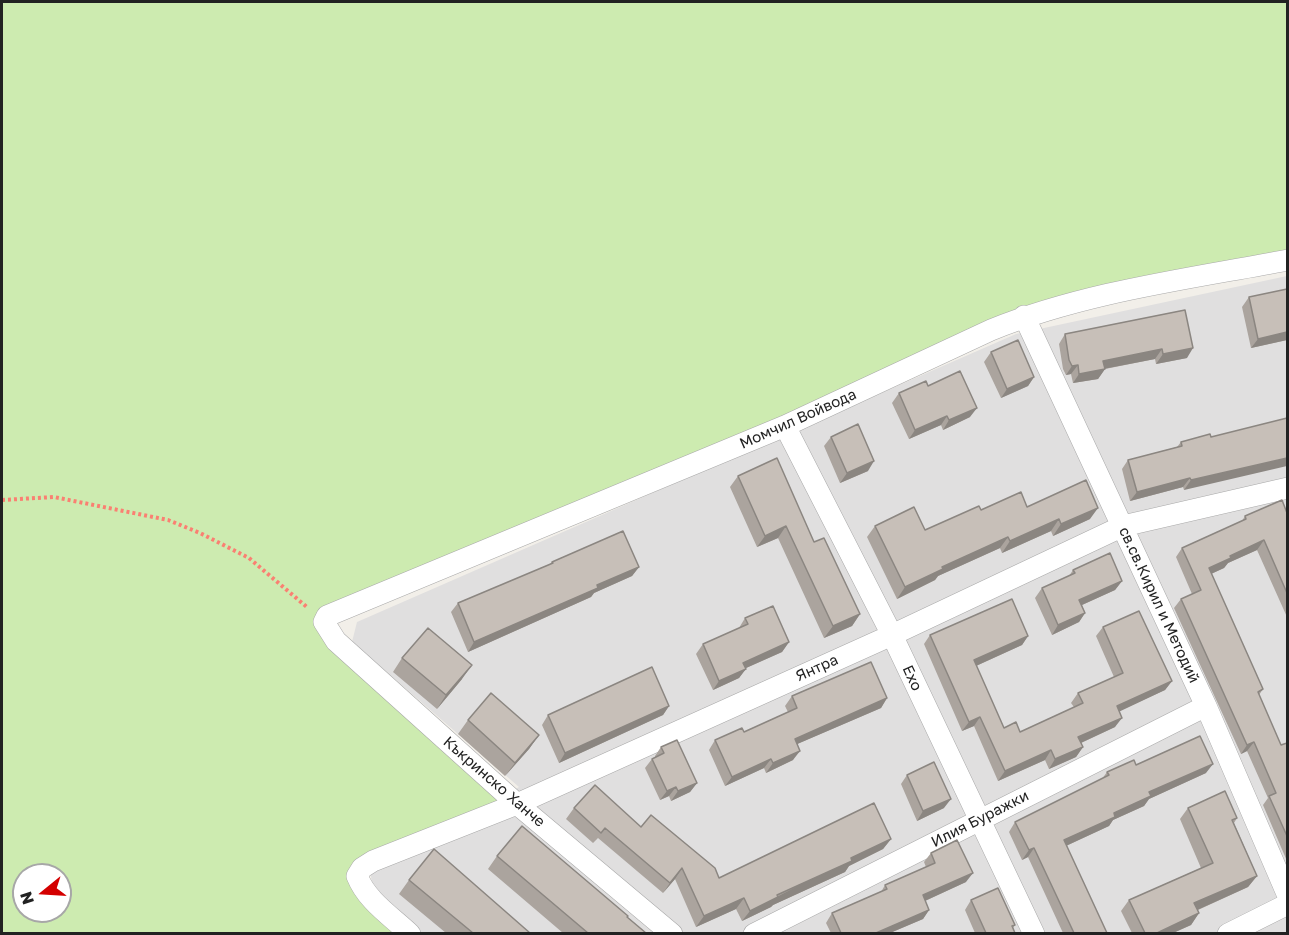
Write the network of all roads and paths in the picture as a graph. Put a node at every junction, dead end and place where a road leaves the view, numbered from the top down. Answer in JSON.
{"nodes":[{"id":1,"x":1287,"y":260,"type":"edge"},
{"id":2,"x":1023,"y":316,"type":"junction"},
{"id":3,"x":785,"y":426,"type":"junction"},
{"id":4,"x":1287,"y":488,"type":"edge"},
{"id":5,"x":2,"y":500,"type":"edge"},
{"id":6,"x":1123,"y":526,"type":"junction"},
{"id":7,"x":324,"y":622,"type":"junction"},
{"id":8,"x":892,"y":635,"type":"junction"},
{"id":9,"x":1206,"y":706,"type":"junction"},
{"id":10,"x":517,"y":804,"type":"junction"},
{"id":11,"x":979,"y":819,"type":"junction"},
{"id":12,"x":1287,"y":896,"type":"edge"},
{"id":13,"x":1287,"y":904,"type":"edge"},
{"id":14,"x":410,"y":933,"type":"edge"},
{"id":15,"x":672,"y":933,"type":"edge"},
{"id":16,"x":754,"y":933,"type":"edge"},
{"id":17,"x":1034,"y":933,"type":"edge"},
{"id":18,"x":1228,"y":933,"type":"edge"}],
"edges":[{"from":1,"to":2,"type":"street","name":"Момчил Войвода"},
{"from":2,"to":3,"type":"street","name":"Момчил Войвода"},
{"from":2,"to":6,"type":"street","name":"св.св.Кирил и Методий"},
{"from":3,"to":7,"type":"street","name":"Момчил Войвода"},
{"from":3,"to":8,"type":"street","name":"Ехо"},
{"from":4,"to":6,"type":"street","name":"Янтра"},
{"from":5,"to":7,"type":"path"},
{"from":6,"to":8,"type":"street","name":"Янтра"},
{"from":6,"to":9,"type":"street","name":"св.св.Кирил и Методий"},
{"from":7,"to":10,"type":"street","name":"Къкринско Ханче"},
{"from":8,"to":10,"type":"street","name":"Янтра"},
{"from":8,"to":11,"type":"street","name":"Ехо"},
{"from":9,"to":11,"type":"street","name":"Илия Буражки"},
{"from":9,"to":12,"type":"street","name":"св.св.Кирил и Методий"},
{"from":10,"to":14,"type":"street","name":"Янтра"},
{"from":10,"to":15,"type":"street","name":"Къкринско Ханче"},
{"from":11,"to":16,"type":"street","name":"Илия Буражки"},
{"from":11,"to":17,"type":"street","name":"Ехо"},
{"from":13,"to":18,"type":"street"}]}
